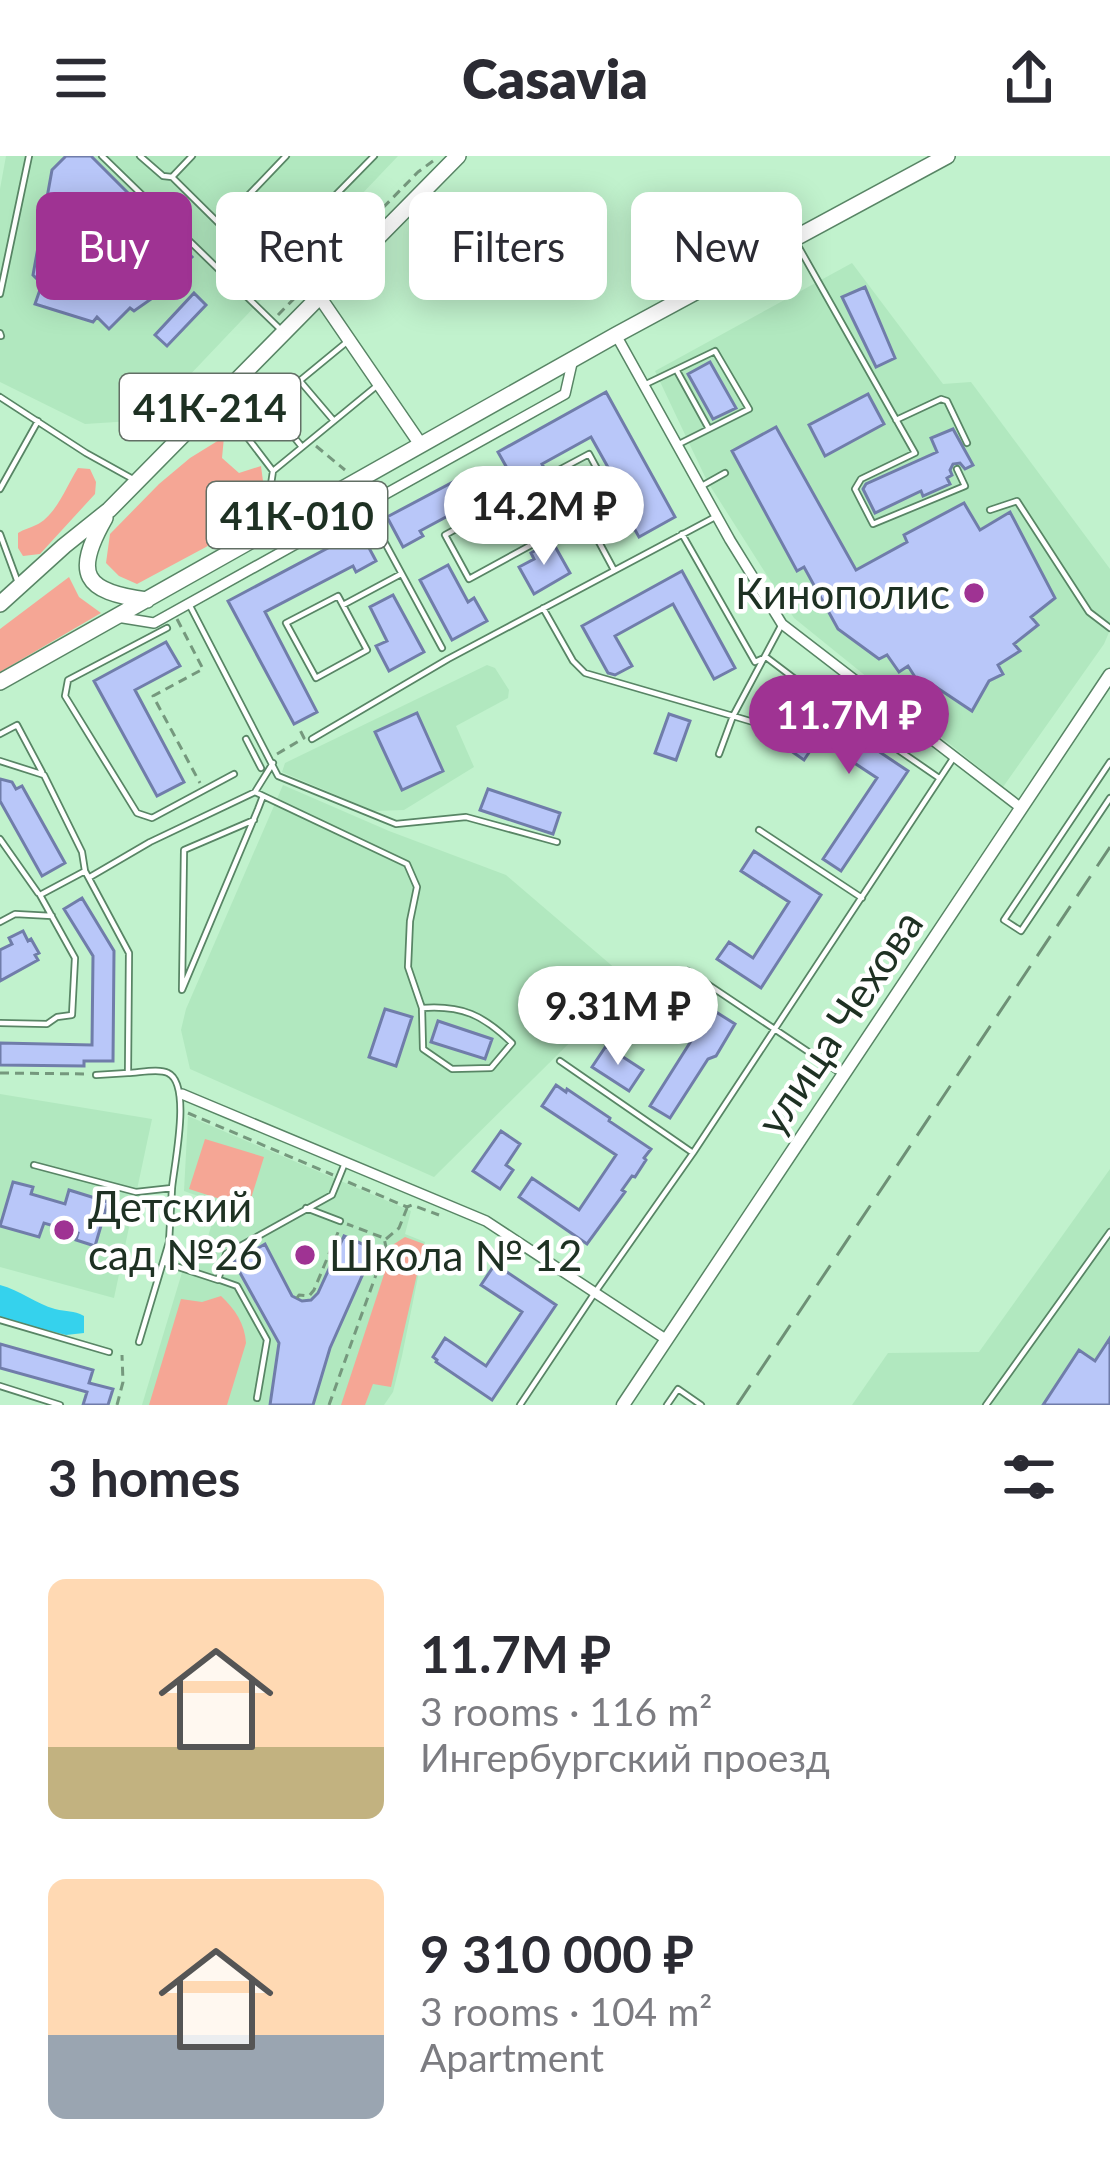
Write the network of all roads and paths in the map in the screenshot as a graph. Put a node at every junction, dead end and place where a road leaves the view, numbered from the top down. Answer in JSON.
{"nodes":[{"id":1,"x":29,"y":156,"type":"edge"},
{"id":2,"x":102,"y":156,"type":"edge"},
{"id":3,"x":140,"y":156,"type":"edge"},
{"id":4,"x":192,"y":156,"type":"edge"},
{"id":5,"x":286,"y":156,"type":"edge"},
{"id":6,"x":374,"y":156,"type":"edge"},
{"id":7,"x":439,"y":156,"type":"edge"},
{"id":8,"x":458,"y":156,"type":"edge"},
{"id":9,"x":946,"y":156,"type":"edge"},
{"id":10,"x":172,"y":177,"type":"junction"},
{"id":11,"x":252,"y":192,"type":"edge"},
{"id":12,"x":339,"y":192,"type":"edge"},
{"id":13,"x":216,"y":221,"type":"edge"},
{"id":14,"x":385,"y":230,"type":"edge"},
{"id":15,"x":802,"y":235,"type":"edge"},
{"id":16,"x":802,"y":253,"type":"edge"},
{"id":17,"x":216,"y":266,"type":"edge"},
{"id":18,"x":0,"y":294,"type":"edge"},
{"id":19,"x":250,"y":300,"type":"edge"},
{"id":20,"x":314,"y":300,"type":"edge"},
{"id":21,"x":323,"y":300,"type":"edge"},
{"id":22,"x":681,"y":300,"type":"edge"},
{"id":23,"x":280,"y":324,"type":"junction"},
{"id":24,"x":616,"y":335,"type":"junction"},
{"id":25,"x":350,"y":340,"type":"junction"},
{"id":26,"x":573,"y":359,"type":"junction"},
{"id":27,"x":677,"y":371,"type":"junction"},
{"id":28,"x":300,"y":381,"type":"junction"},
{"id":29,"x":379,"y":384,"type":"junction"},
{"id":30,"x":644,"y":386,"type":"junction"},
{"id":31,"x":0,"y":397,"type":"edge"},
{"id":32,"x":269,"y":406,"type":"junction"},
{"id":33,"x":208,"y":408,"type":"junction"},
{"id":34,"x":896,"y":420,"type":"junction"},
{"id":35,"x":38,"y":421,"type":"junction"},
{"id":36,"x":334,"y":421,"type":"junction"},
{"id":37,"x":241,"y":429,"type":"junction"},
{"id":38,"x":710,"y":430,"type":"junction"},
{"id":39,"x":967,"y":443,"type":"dead end"},
{"id":40,"x":314,"y":445,"type":"dead end"},
{"id":41,"x":421,"y":445,"type":"junction"},
{"id":42,"x":675,"y":445,"type":"junction"},
{"id":43,"x":302,"y":447,"type":"junction"},
{"id":44,"x":957,"y":469,"type":"dead end"},
{"id":45,"x":273,"y":471,"type":"junction"},
{"id":46,"x":346,"y":472,"type":"dead end"},
{"id":47,"x":725,"y":473,"type":"dead end"},
{"id":48,"x":136,"y":480,"type":"junction"},
{"id":49,"x":700,"y":487,"type":"junction"},
{"id":50,"x":0,"y":489,"type":"edge"},
{"id":51,"x":270,"y":491,"type":"junction"},
{"id":52,"x":365,"y":506,"type":"junction"},
{"id":53,"x":109,"y":510,"type":"junction"},
{"id":54,"x":990,"y":510,"type":"dead end"},
{"id":55,"x":303,"y":512,"type":"junction"},
{"id":56,"x":717,"y":515,"type":"junction"},
{"id":57,"x":584,"y":516,"type":"junction"},
{"id":58,"x":682,"y":534,"type":"junction"},
{"id":59,"x":0,"y":535,"type":"edge"},
{"id":60,"x":248,"y":543,"type":"junction"},
{"id":61,"x":533,"y":544,"type":"junction"},
{"id":62,"x":614,"y":570,"type":"junction"},
{"id":63,"x":402,"y":574,"type":"junction"},
{"id":64,"x":20,"y":587,"type":"junction"},
{"id":65,"x":147,"y":600,"type":"junction"},
{"id":66,"x":0,"y":604,"type":"edge"},
{"id":67,"x":189,"y":604,"type":"junction"},
{"id":68,"x":343,"y":605,"type":"junction"},
{"id":69,"x":543,"y":608,"type":"junction"},
{"id":70,"x":116,"y":616,"type":"junction"},
{"id":71,"x":175,"y":616,"type":"dead end"},
{"id":72,"x":782,"y":624,"type":"junction"},
{"id":73,"x":167,"y":628,"type":"dead end"},
{"id":74,"x":1110,"y":628,"type":"edge"},
{"id":75,"x":442,"y":648,"type":"dead end"},
{"id":76,"x":766,"y":657,"type":"junction"},
{"id":77,"x":1110,"y":675,"type":"edge"},
{"id":78,"x":791,"y":676,"type":"junction"},
{"id":79,"x":0,"y":682,"type":"edge"},
{"id":80,"x":734,"y":716,"type":"junction"},
{"id":81,"x":298,"y":726,"type":"dead end"},
{"id":82,"x":0,"y":734,"type":"edge"},
{"id":83,"x":246,"y":739,"type":"dead end"},
{"id":84,"x":312,"y":739,"type":"dead end"},
{"id":85,"x":719,"y":754,"type":"dead end"},
{"id":86,"x":954,"y":757,"type":"junction"},
{"id":87,"x":271,"y":760,"type":"junction"},
{"id":88,"x":0,"y":761,"type":"edge"},
{"id":89,"x":1110,"y":762,"type":"edge"},
{"id":90,"x":261,"y":768,"type":"dead end"},
{"id":91,"x":234,"y":774,"type":"dead end"},
{"id":92,"x":44,"y":775,"type":"junction"},
{"id":93,"x":940,"y":778,"type":"junction"},
{"id":94,"x":204,"y":790,"type":"junction"},
{"id":95,"x":256,"y":792,"type":"junction"},
{"id":96,"x":263,"y":796,"type":"junction"},
{"id":97,"x":1110,"y":798,"type":"edge"},
{"id":98,"x":1021,"y":808,"type":"junction"},
{"id":99,"x":254,"y":820,"type":"junction"},
{"id":100,"x":759,"y":830,"type":"dead end"},
{"id":101,"x":0,"y":839,"type":"edge"},
{"id":102,"x":557,"y":842,"type":"dead end"},
{"id":103,"x":87,"y":874,"type":"junction"},
{"id":104,"x":40,"y":895,"type":"junction"},
{"id":105,"x":862,"y":898,"type":"junction"},
{"id":106,"x":52,"y":916,"type":"junction"},
{"id":107,"x":0,"y":922,"type":"edge"},
{"id":108,"x":688,"y":971,"type":"dead end"},
{"id":109,"x":422,"y":1009,"type":"junction"},
{"id":110,"x":0,"y":1023,"type":"edge"},
{"id":111,"x":775,"y":1028,"type":"junction"},
{"id":112,"x":560,"y":1061,"type":"dead end"},
{"id":113,"x":0,"y":1073,"type":"edge"},
{"id":114,"x":128,"y":1073,"type":"junction"},
{"id":115,"x":96,"y":1075,"type":"joint"},
{"id":116,"x":843,"y":1075,"type":"junction"},
{"id":117,"x":182,"y":1094,"type":"junction"},
{"id":118,"x":186,"y":1112,"type":"dead end"},
{"id":119,"x":693,"y":1154,"type":"junction"},
{"id":120,"x":346,"y":1162,"type":"junction"},
{"id":121,"x":34,"y":1165,"type":"dead end"},
{"id":122,"x":340,"y":1180,"type":"junction"},
{"id":123,"x":172,"y":1188,"type":"junction"},
{"id":124,"x":407,"y":1207,"type":"junction"},
{"id":125,"x":306,"y":1208,"type":"junction"},
{"id":126,"x":441,"y":1210,"type":"dead end"},
{"id":127,"x":340,"y":1221,"type":"junction"},
{"id":128,"x":1110,"y":1232,"type":"edge"},
{"id":129,"x":385,"y":1240,"type":"junction"},
{"id":130,"x":163,"y":1262,"type":"junction"},
{"id":131,"x":218,"y":1280,"type":"junction"},
{"id":132,"x":596,"y":1291,"type":"junction"},
{"id":133,"x":297,"y":1298,"type":"dead end"},
{"id":134,"x":0,"y":1320,"type":"edge"},
{"id":135,"x":668,"y":1340,"type":"junction"},
{"id":136,"x":139,"y":1342,"type":"joint"},
{"id":137,"x":109,"y":1352,"type":"dead end"},
{"id":138,"x":0,"y":1386,"type":"edge"},
{"id":139,"x":257,"y":1397,"type":"dead end"},
{"id":140,"x":60,"y":1405,"type":"edge"},
{"id":141,"x":117,"y":1405,"type":"edge"},
{"id":142,"x":328,"y":1405,"type":"edge"},
{"id":143,"x":520,"y":1405,"type":"edge"},
{"id":144,"x":623,"y":1405,"type":"edge"},
{"id":145,"x":667,"y":1405,"type":"edge"},
{"id":146,"x":701,"y":1405,"type":"edge"},
{"id":147,"x":986,"y":1405,"type":"edge"}],
"edges":[{"from":1,"to":18,"type":"lane"},
{"from":2,"to":17,"type":"lane"},
{"from":3,"to":10,"type":"lane"},
{"from":4,"to":10,"type":"lane"},
{"from":5,"to":11,"type":"lane"},
{"from":6,"to":12,"type":"lane"},
{"from":7,"to":23,"type":"path"},
{"from":8,"to":14,"type":"main road","number":"41К-214"},
{"from":9,"to":15,"type":"main road","number":"41К-010"},
{"from":10,"to":13,"type":"lane"},
{"from":16,"to":34,"type":"lane"},
{"from":19,"to":23,"type":"lane"},
{"from":20,"to":23,"type":"main road","number":"41К-214"},
{"from":21,"to":25,"type":"street"},
{"from":22,"to":24,"type":"main road","number":"41К-010"},
{"from":23,"to":33,"type":"main road","number":"41К-214"},
{"from":24,"to":26,"type":"main road","number":"41К-010"},
{"from":24,"to":30,"type":"street"},
{"from":25,"to":28,"type":"lane"},
{"from":25,"to":29,"type":"street"},
{"from":26,"to":41,"type":"main road","number":"41К-010"},
{"from":26,"to":52,"type":"street"},
{"from":27,"to":30,"type":"lane"},
{"from":27,"to":38,"type":"lane"},
{"from":27,"to":38,"type":"lane"},
{"from":28,"to":32,"type":"lane"},
{"from":28,"to":36,"type":"lane"},
{"from":29,"to":36,"type":"lane"},
{"from":29,"to":41,"type":"street"},
{"from":30,"to":42,"type":"street"},
{"from":31,"to":35,"type":"lane"},
{"from":32,"to":37,"type":"lane"},
{"from":32,"to":43,"type":"lane"},
{"from":33,"to":37,"type":"lane"},
{"from":33,"to":48,"type":"main road","number":"41К-214"},
{"from":34,"to":39,"type":"lane"},
{"from":34,"to":44,"type":"lane"},
{"from":35,"to":48,"type":"lane"},
{"from":35,"to":50,"type":"lane"},
{"from":36,"to":43,"type":"lane"},
{"from":37,"to":45,"type":"lane"},
{"from":38,"to":42,"type":"lane"},
{"from":40,"to":46,"type":"path"},
{"from":41,"to":55,"type":"main road","number":"41К-010"},
{"from":42,"to":49,"type":"street"},
{"from":43,"to":45,"type":"lane"},
{"from":45,"to":51,"type":"lane"},
{"from":47,"to":49,"type":"lane"},
{"from":48,"to":53,"type":"main road","number":"41К-214"},
{"from":49,"to":56,"type":"street"},
{"from":51,"to":55,"type":"lane"},
{"from":51,"to":60,"type":"lane"},
{"from":52,"to":63,"type":"lane"},
{"from":52,"to":67,"type":"street"},
{"from":53,"to":64,"type":"main road","number":"41К-214"},
{"from":53,"to":65,"type":"main road"},
{"from":54,"to":74,"type":"lane"},
{"from":55,"to":60,"type":"main road","number":"41К-010"},
{"from":56,"to":58,"type":"lane"},
{"from":56,"to":72,"type":"street"},
{"from":57,"to":57,"type":"lane"},
{"from":57,"to":61,"type":"lane"},
{"from":57,"to":62,"type":"lane"},
{"from":58,"to":62,"type":"lane"},
{"from":58,"to":76,"type":"lane"},
{"from":59,"to":64,"type":"lane"},
{"from":60,"to":65,"type":"main road","number":"41К-010"},
{"from":61,"to":61,"type":"lane"},
{"from":62,"to":69,"type":"lane"},
{"from":63,"to":68,"type":"lane"},
{"from":63,"to":75,"type":"lane"},
{"from":64,"to":66,"type":"main road","number":"41К-214"},
{"from":65,"to":70,"type":"main road","number":"41К-010"},
{"from":67,"to":70,"type":"street"},
{"from":67,"to":87,"type":"lane"},
{"from":68,"to":68,"type":"lane"},
{"from":69,"to":80,"type":"lane"},
{"from":69,"to":84,"type":"lane"},
{"from":70,"to":79,"type":"main road","number":"41К-010"},
{"from":71,"to":94,"type":"path"},
{"from":72,"to":76,"type":"lane"},
{"from":72,"to":86,"type":"street"},
{"from":73,"to":94,"type":"lane"},
{"from":76,"to":78,"type":"lane"},
{"from":76,"to":80,"type":"lane"},
{"from":77,"to":98,"type":"street","name":"улица Чехова"},
{"from":78,"to":80,"type":"lane"},
{"from":78,"to":93,"type":"lane"},
{"from":80,"to":85,"type":"lane"},
{"from":81,"to":87,"type":"path"},
{"from":82,"to":92,"type":"lane"},
{"from":83,"to":90,"type":"lane"},
{"from":86,"to":93,"type":"lane"},
{"from":86,"to":98,"type":"street"},
{"from":87,"to":95,"type":"lane"},
{"from":87,"to":102,"type":"lane"},
{"from":88,"to":92,"type":"lane"},
{"from":89,"to":97,"type":"lane"},
{"from":91,"to":94,"type":"lane"},
{"from":92,"to":103,"type":"lane"},
{"from":93,"to":105,"type":"lane"},
{"from":95,"to":96,"type":"lane"},
{"from":95,"to":103,"type":"lane"},
{"from":96,"to":99,"type":"lane"},
{"from":96,"to":109,"type":"lane"},
{"from":98,"to":116,"type":"street","name":"улица Чехова"},
{"from":99,"to":99,"type":"lane"},
{"from":100,"to":105,"type":"lane"},
{"from":101,"to":104,"type":"lane"},
{"from":103,"to":104,"type":"lane"},
{"from":103,"to":114,"type":"lane"},
{"from":104,"to":106,"type":"lane"},
{"from":105,"to":111,"type":"lane"},
{"from":106,"to":107,"type":"lane"},
{"from":106,"to":110,"type":"lane"},
{"from":108,"to":111,"type":"lane"},
{"from":109,"to":109,"type":"lane"},
{"from":111,"to":116,"type":"lane"},
{"from":111,"to":119,"type":"lane"},
{"from":112,"to":119,"type":"lane"},
{"from":113,"to":115,"type":"path"},
{"from":114,"to":115,"type":"lane"},
{"from":114,"to":117,"type":"lane"},
{"from":116,"to":135,"type":"street","name":"улица Чехова"},
{"from":117,"to":120,"type":"street"},
{"from":117,"to":123,"type":"lane"},
{"from":118,"to":122,"type":"path"},
{"from":119,"to":132,"type":"lane"},
{"from":120,"to":122,"type":"lane"},
{"from":120,"to":132,"type":"street"},
{"from":121,"to":123,"type":"lane"},
{"from":122,"to":124,"type":"path"},
{"from":122,"to":125,"type":"lane"},
{"from":123,"to":130,"type":"lane"},
{"from":124,"to":126,"type":"path"},
{"from":124,"to":129,"type":"path"},
{"from":125,"to":127,"type":"lane"},
{"from":125,"to":131,"type":"lane"},
{"from":127,"to":129,"type":"path"},
{"from":127,"to":133,"type":"path"},
{"from":128,"to":147,"type":"lane"},
{"from":129,"to":142,"type":"path"},
{"from":130,"to":131,"type":"lane"},
{"from":130,"to":136,"type":"lane"},
{"from":131,"to":139,"type":"lane"},
{"from":132,"to":135,"type":"street"},
{"from":132,"to":143,"type":"lane"},
{"from":134,"to":137,"type":"lane"},
{"from":135,"to":144,"type":"street","name":"улица Чехова"},
{"from":136,"to":141,"type":"path"},
{"from":138,"to":140,"type":"lane"},
{"from":145,"to":146,"type":"lane"}]}
